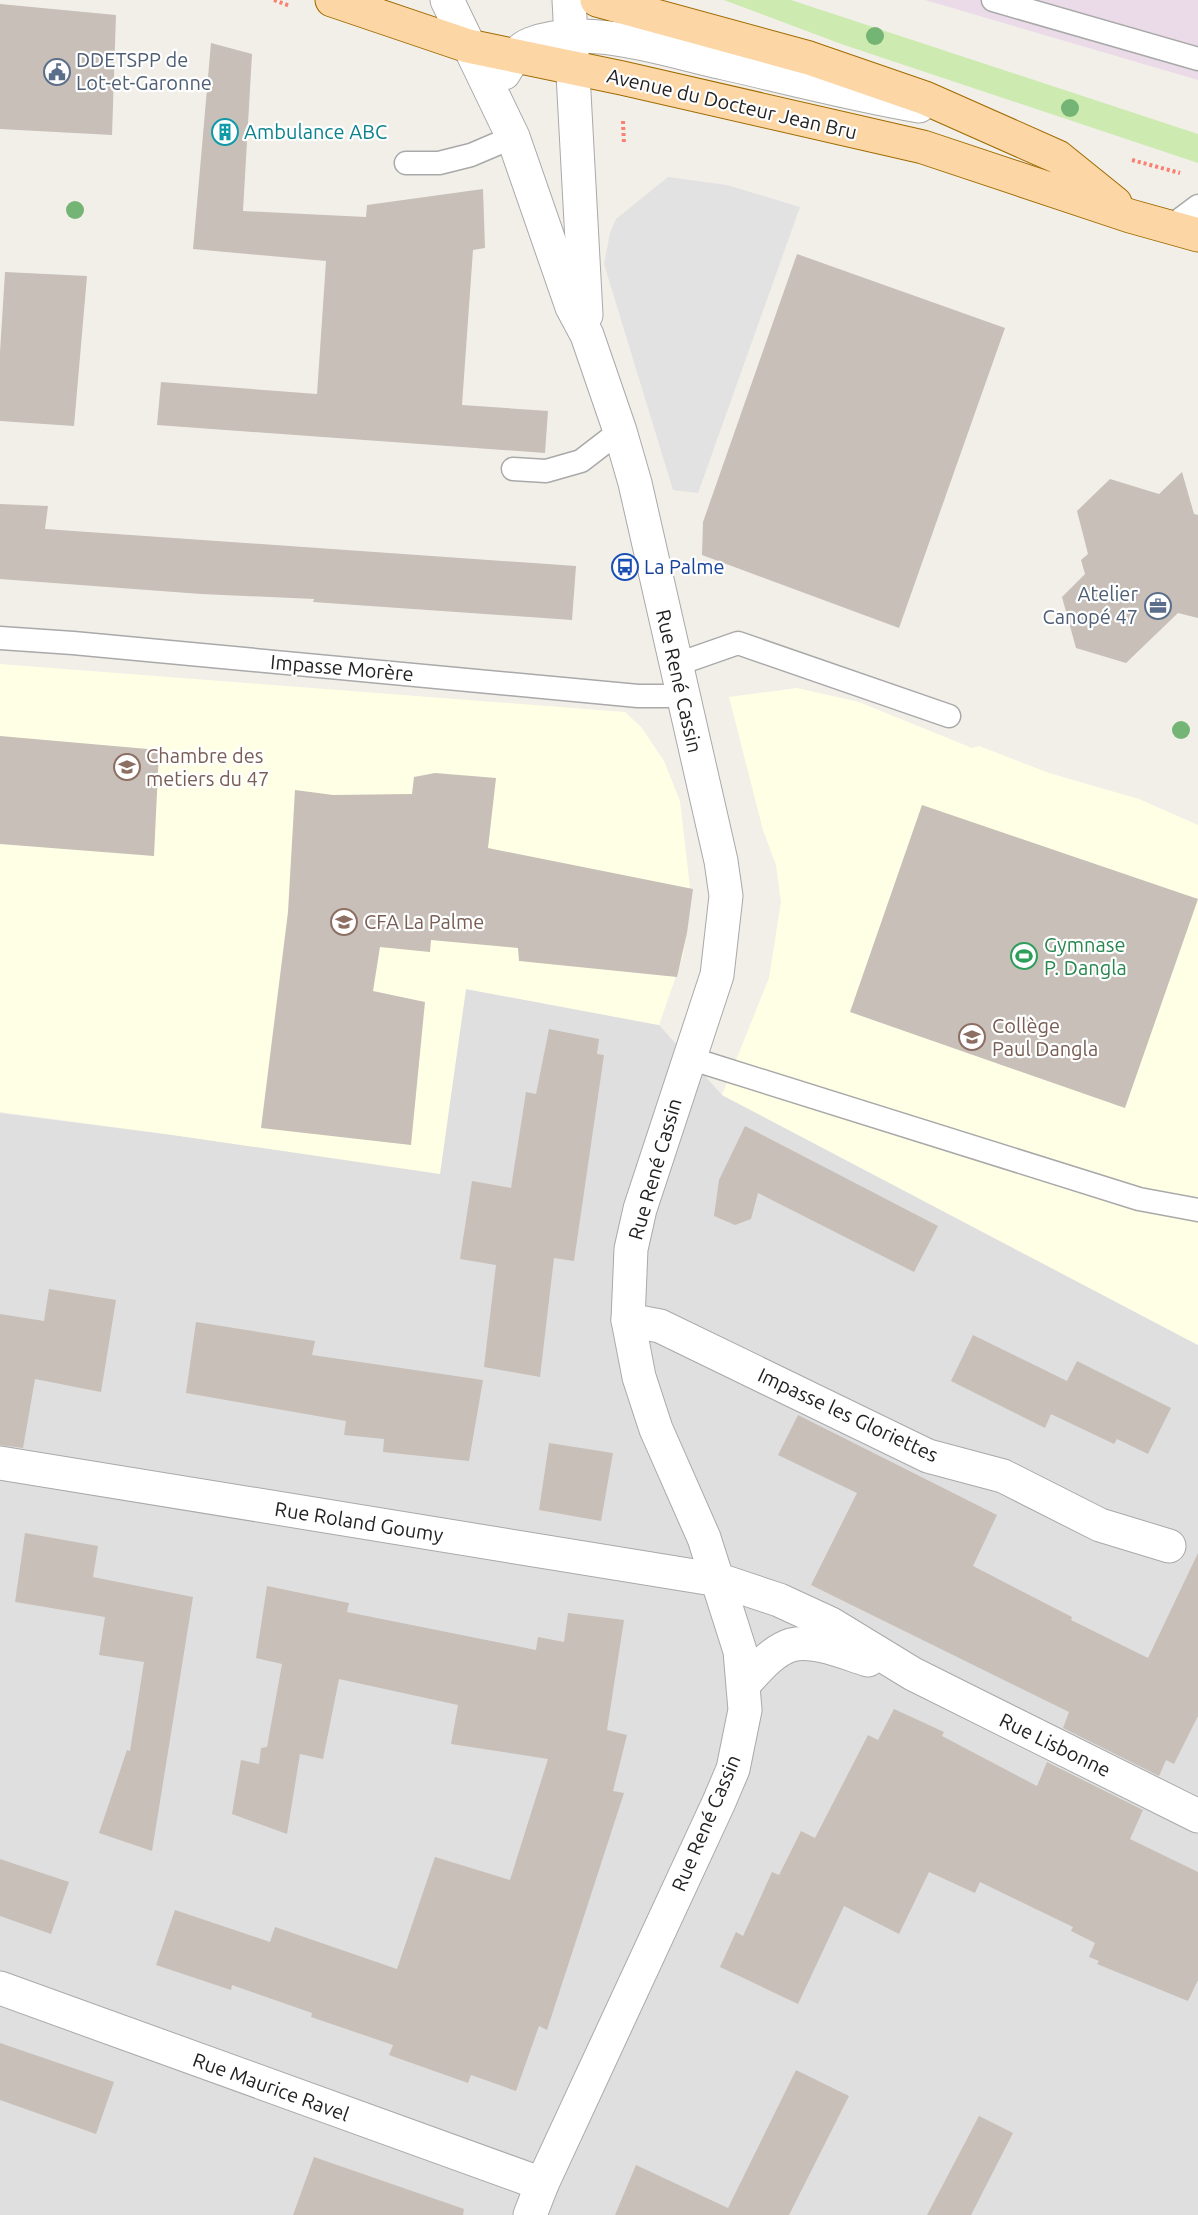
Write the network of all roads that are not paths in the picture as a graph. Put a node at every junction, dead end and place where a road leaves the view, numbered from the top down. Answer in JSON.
{"nodes":[{"id":1,"x":332,"y":0,"type":"edge"},
{"id":2,"x":447,"y":0,"type":"edge"},
{"id":3,"x":570,"y":0,"type":"edge"},
{"id":4,"x":597,"y":0,"type":"edge"},
{"id":5,"x":993,"y":0,"type":"edge"},
{"id":6,"x":571,"y":36,"type":"junction"},
{"id":7,"x":468,"y":46,"type":"junction"},
{"id":8,"x":514,"y":56,"type":"junction"},
{"id":9,"x":1198,"y":58,"type":"edge"},
{"id":10,"x":573,"y":69,"type":"junction"},
{"id":11,"x":497,"y":104,"type":"junction"},
{"id":12,"x":954,"y":112,"type":"junction"},
{"id":13,"x":513,"y":138,"type":"junction"},
{"id":14,"x":406,"y":164,"type":"dead end"},
{"id":15,"x":1198,"y":207,"type":"edge"},
{"id":16,"x":1130,"y":216,"type":"junction"},
{"id":17,"x":1184,"y":231,"type":"edge"},
{"id":18,"x":587,"y":335,"type":"junction"},
{"id":19,"x":620,"y":431,"type":"junction"},
{"id":20,"x":513,"y":469,"type":"dead end"},
{"id":21,"x":0,"y":638,"type":"edge"},
{"id":22,"x":675,"y":665,"type":"junction"},
{"id":23,"x":684,"y":696,"type":"junction"},
{"id":24,"x":949,"y":716,"type":"dead end"},
{"id":25,"x":689,"y":1058,"type":"junction"},
{"id":26,"x":1198,"y":1210,"type":"edge"},
{"id":27,"x":628,"y":1320,"type":"junction"},
{"id":28,"x":0,"y":1463,"type":"edge"},
{"id":29,"x":1169,"y":1546,"type":"dead end"},
{"id":30,"x":719,"y":1580,"type":"junction"},
{"id":31,"x":912,"y":1674,"type":"junction"},
{"id":32,"x":744,"y":1684,"type":"junction"},
{"id":33,"x":1198,"y":1816,"type":"edge"},
{"id":34,"x":0,"y":1988,"type":"edge"},
{"id":35,"x":542,"y":2184,"type":"junction"},
{"id":36,"x":530,"y":2215,"type":"edge"}],
"edges":[{"from":1,"to":7,"type":"main road","name":"Avenue du Docteur Jean Bru"},
{"from":2,"to":7,"type":"street"},
{"from":3,"to":6,"type":"street"},
{"from":4,"to":12,"type":"main road","name":"Avenue du Docteur Jean Bru"},
{"from":5,"to":9,"type":"lane"},
{"from":6,"to":8,"type":"street"},
{"from":6,"to":10,"type":"street"},
{"from":6,"to":12,"type":"street"},
{"from":7,"to":8,"type":"main road","name":"Avenue du Docteur Jean Bru"},
{"from":7,"to":11,"type":"street"},
{"from":8,"to":10,"type":"main road","name":"Avenue du Docteur Jean Bru"},
{"from":8,"to":11,"type":"street"},
{"from":10,"to":16,"type":"main road","name":"Avenue du Docteur Jean Bru"},
{"from":10,"to":18,"type":"street"},
{"from":11,"to":13,"type":"street"},
{"from":12,"to":16,"type":"main road","name":"Avenue du Docteur Jean Bru"},
{"from":13,"to":14,"type":"lane"},
{"from":13,"to":18,"type":"street"},
{"from":15,"to":17,"type":"lane"},
{"from":16,"to":17,"type":"main road","name":"Avenue du Docteur Jean Bru"},
{"from":18,"to":19,"type":"street","name":"Rue René Cassin"},
{"from":19,"to":20,"type":"lane"},
{"from":19,"to":22,"type":"street","name":"Rue René Cassin"},
{"from":21,"to":23,"type":"lane","name":"Impasse Morère"},
{"from":22,"to":23,"type":"street","name":"Rue René Cassin"},
{"from":22,"to":24,"type":"lane"},
{"from":23,"to":25,"type":"street","name":"Rue René Cassin"},
{"from":25,"to":26,"type":"lane"},
{"from":25,"to":27,"type":"street","name":"Rue René Cassin"},
{"from":27,"to":29,"type":"street","name":"Impasse les Gloriettes"},
{"from":27,"to":30,"type":"street","name":"Rue René Cassin"},
{"from":28,"to":30,"type":"street","name":"Rue Roland Goumy"},
{"from":30,"to":31,"type":"street","name":"Rue Lisbonne"},
{"from":30,"to":32,"type":"street","name":"Rue René Cassin"},
{"from":31,"to":32,"type":"street","name":"Rue Lisbonne"},
{"from":31,"to":33,"type":"street","name":"Rue Lisbonne"},
{"from":32,"to":35,"type":"street","name":"Rue René Cassin"},
{"from":34,"to":35,"type":"street","name":"Rue Maurice Ravel"},
{"from":35,"to":36,"type":"street","name":"Rue René Cassin"}]}
